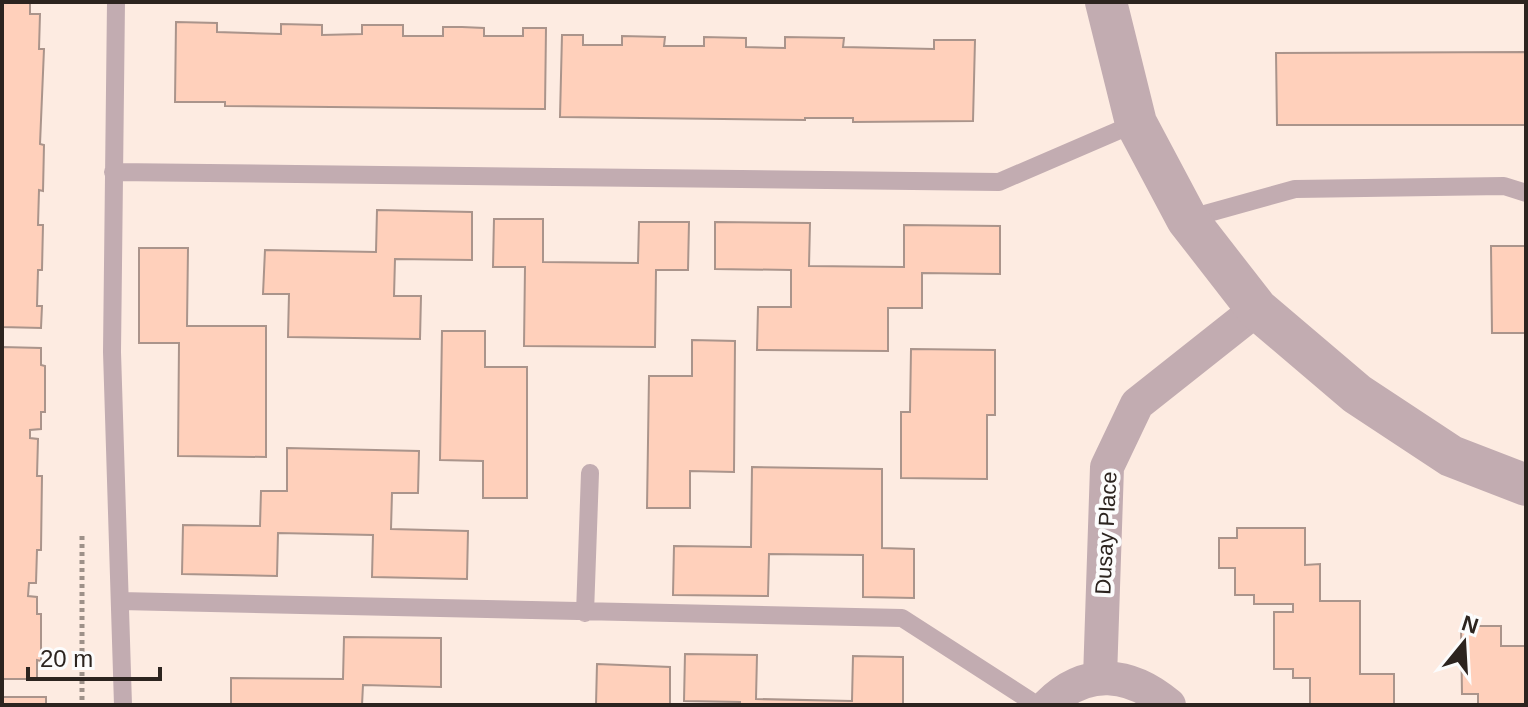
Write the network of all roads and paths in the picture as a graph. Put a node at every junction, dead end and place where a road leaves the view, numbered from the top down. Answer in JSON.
{"nodes":[{"id":1,"x":116,"y":2,"type":"edge"},
{"id":2,"x":1106,"y":2,"type":"edge"},
{"id":3,"x":1136,"y":123,"type":"junction"},
{"id":4,"x":113,"y":172,"type":"junction"},
{"id":5,"x":1526,"y":193,"type":"edge"},
{"id":6,"x":1187,"y":219,"type":"junction"},
{"id":7,"x":1257,"y":309,"type":"junction"},
{"id":8,"x":590,"y":473,"type":"dead end"},
{"id":9,"x":1526,"y":485,"type":"edge"},
{"id":10,"x":120,"y":601,"type":"junction"},
{"id":11,"x":585,"y":613,"type":"junction"},
{"id":12,"x":1100,"y":678,"type":"junction"},
{"id":13,"x":123,"y":705,"type":"edge"},
{"id":14,"x":1037,"y":705,"type":"edge"},
{"id":15,"x":1048,"y":705,"type":"edge"},
{"id":16,"x":1169,"y":705,"type":"edge"}],
"edges":[{"from":1,"to":4,"type":"lane"},
{"from":2,"to":3,"type":"street"},
{"from":3,"to":4,"type":"lane"},
{"from":3,"to":6,"type":"street"},
{"from":4,"to":10,"type":"lane"},
{"from":5,"to":6,"type":"lane"},
{"from":6,"to":7,"type":"street"},
{"from":7,"to":9,"type":"street"},
{"from":7,"to":12,"type":"street","name":"Dusay Place"},
{"from":8,"to":11,"type":"lane"},
{"from":10,"to":11,"type":"lane"},
{"from":10,"to":13,"type":"lane"},
{"from":11,"to":14,"type":"lane"},
{"from":12,"to":15,"type":"street"},
{"from":12,"to":16,"type":"street"}]}
